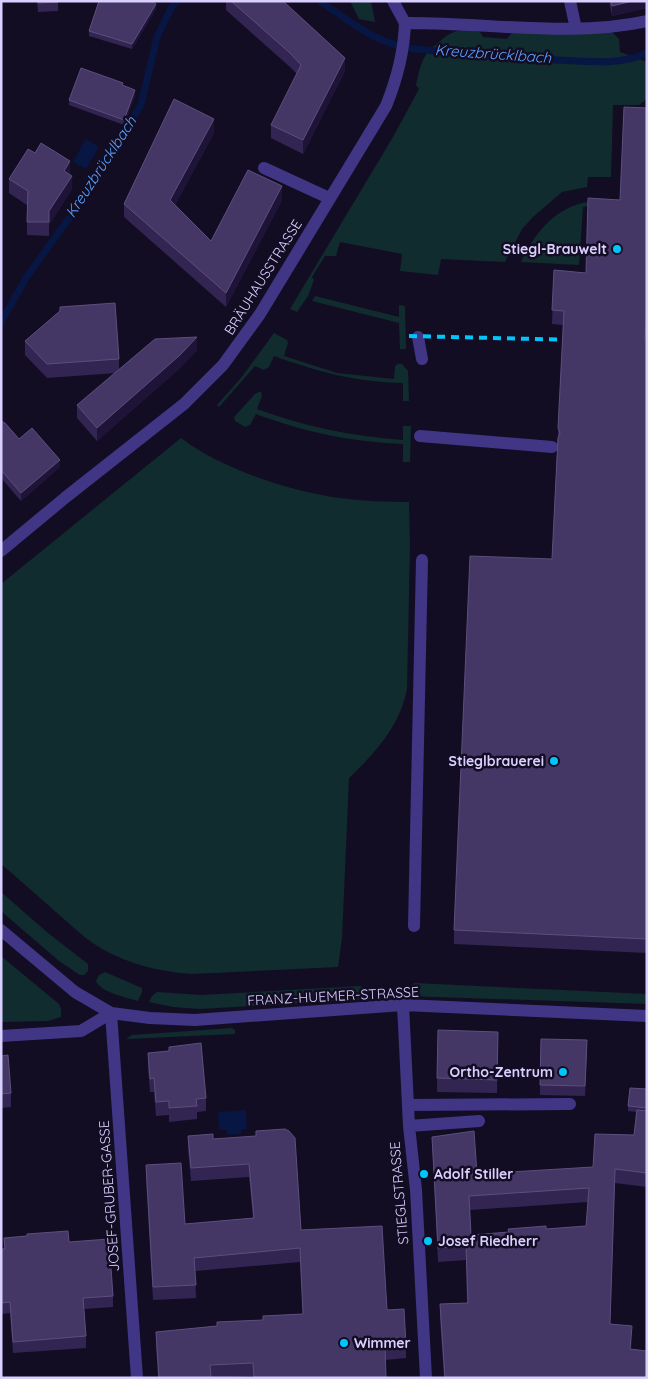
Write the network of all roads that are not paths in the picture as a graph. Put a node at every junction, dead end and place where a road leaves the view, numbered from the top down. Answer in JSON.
{"nodes":[{"id":1,"x":392,"y":1,"type":"edge"},
{"id":2,"x":570,"y":1,"type":"edge"},
{"id":3,"x":647,"y":21,"type":"edge"},
{"id":4,"x":405,"y":28,"type":"junction"},
{"id":5,"x":576,"y":29,"type":"junction"},
{"id":6,"x":264,"y":168,"type":"dead end"},
{"id":7,"x":329,"y":198,"type":"junction"},
{"id":8,"x":418,"y":337,"type":"dead end"},
{"id":9,"x":422,"y":358,"type":"dead end"},
{"id":10,"x":420,"y":436,"type":"dead end"},
{"id":11,"x":552,"y":446,"type":"dead end"},
{"id":12,"x":1,"y":551,"type":"edge"},
{"id":13,"x":422,"y":560,"type":"dead end"},
{"id":14,"x":414,"y":926,"type":"dead end"},
{"id":15,"x":1,"y":930,"type":"edge"},
{"id":16,"x":402,"y":1005,"type":"junction"},
{"id":17,"x":111,"y":1013,"type":"junction"},
{"id":18,"x":647,"y":1016,"type":"edge"},
{"id":19,"x":1,"y":1036,"type":"edge"},
{"id":20,"x":570,"y":1104,"type":"dead end"},
{"id":21,"x":408,"y":1105,"type":"junction"},
{"id":22,"x":480,"y":1122,"type":"dead end"},
{"id":23,"x":408,"y":1126,"type":"junction"},
{"id":24,"x":137,"y":1378,"type":"edge"},
{"id":25,"x":426,"y":1378,"type":"edge"}],
"edges":[{"from":1,"to":4,"type":"street"},
{"from":2,"to":5,"type":"street"},
{"from":3,"to":5,"type":"street"},
{"from":4,"to":5,"type":"street"},
{"from":4,"to":7,"type":"street","name":"BRÄUHAUSSTRASSE"},
{"from":6,"to":7,"type":"street"},
{"from":7,"to":12,"type":"street","name":"BRÄUHAUSSTRASSE"},
{"from":8,"to":9,"type":"street"},
{"from":10,"to":11,"type":"street"},
{"from":13,"to":14,"type":"street"},
{"from":15,"to":17,"type":"street","name":"FRANZ-HUEMER-STRASSE"},
{"from":16,"to":17,"type":"street","name":"FRANZ-HUEMER-STRASSE"},
{"from":16,"to":18,"type":"street","name":"FRANZ-HUEMER-STRASSE"},
{"from":16,"to":21,"type":"street","name":"STIEGLSTRASSE"},
{"from":17,"to":19,"type":"street"},
{"from":17,"to":24,"type":"street","name":"JOSEF-GRUBER-GASSE"},
{"from":20,"to":21,"type":"street"},
{"from":21,"to":23,"type":"street","name":"STIEGLSTRASSE"},
{"from":22,"to":23,"type":"street"},
{"from":23,"to":25,"type":"street","name":"STIEGLSTRASSE"}]}
